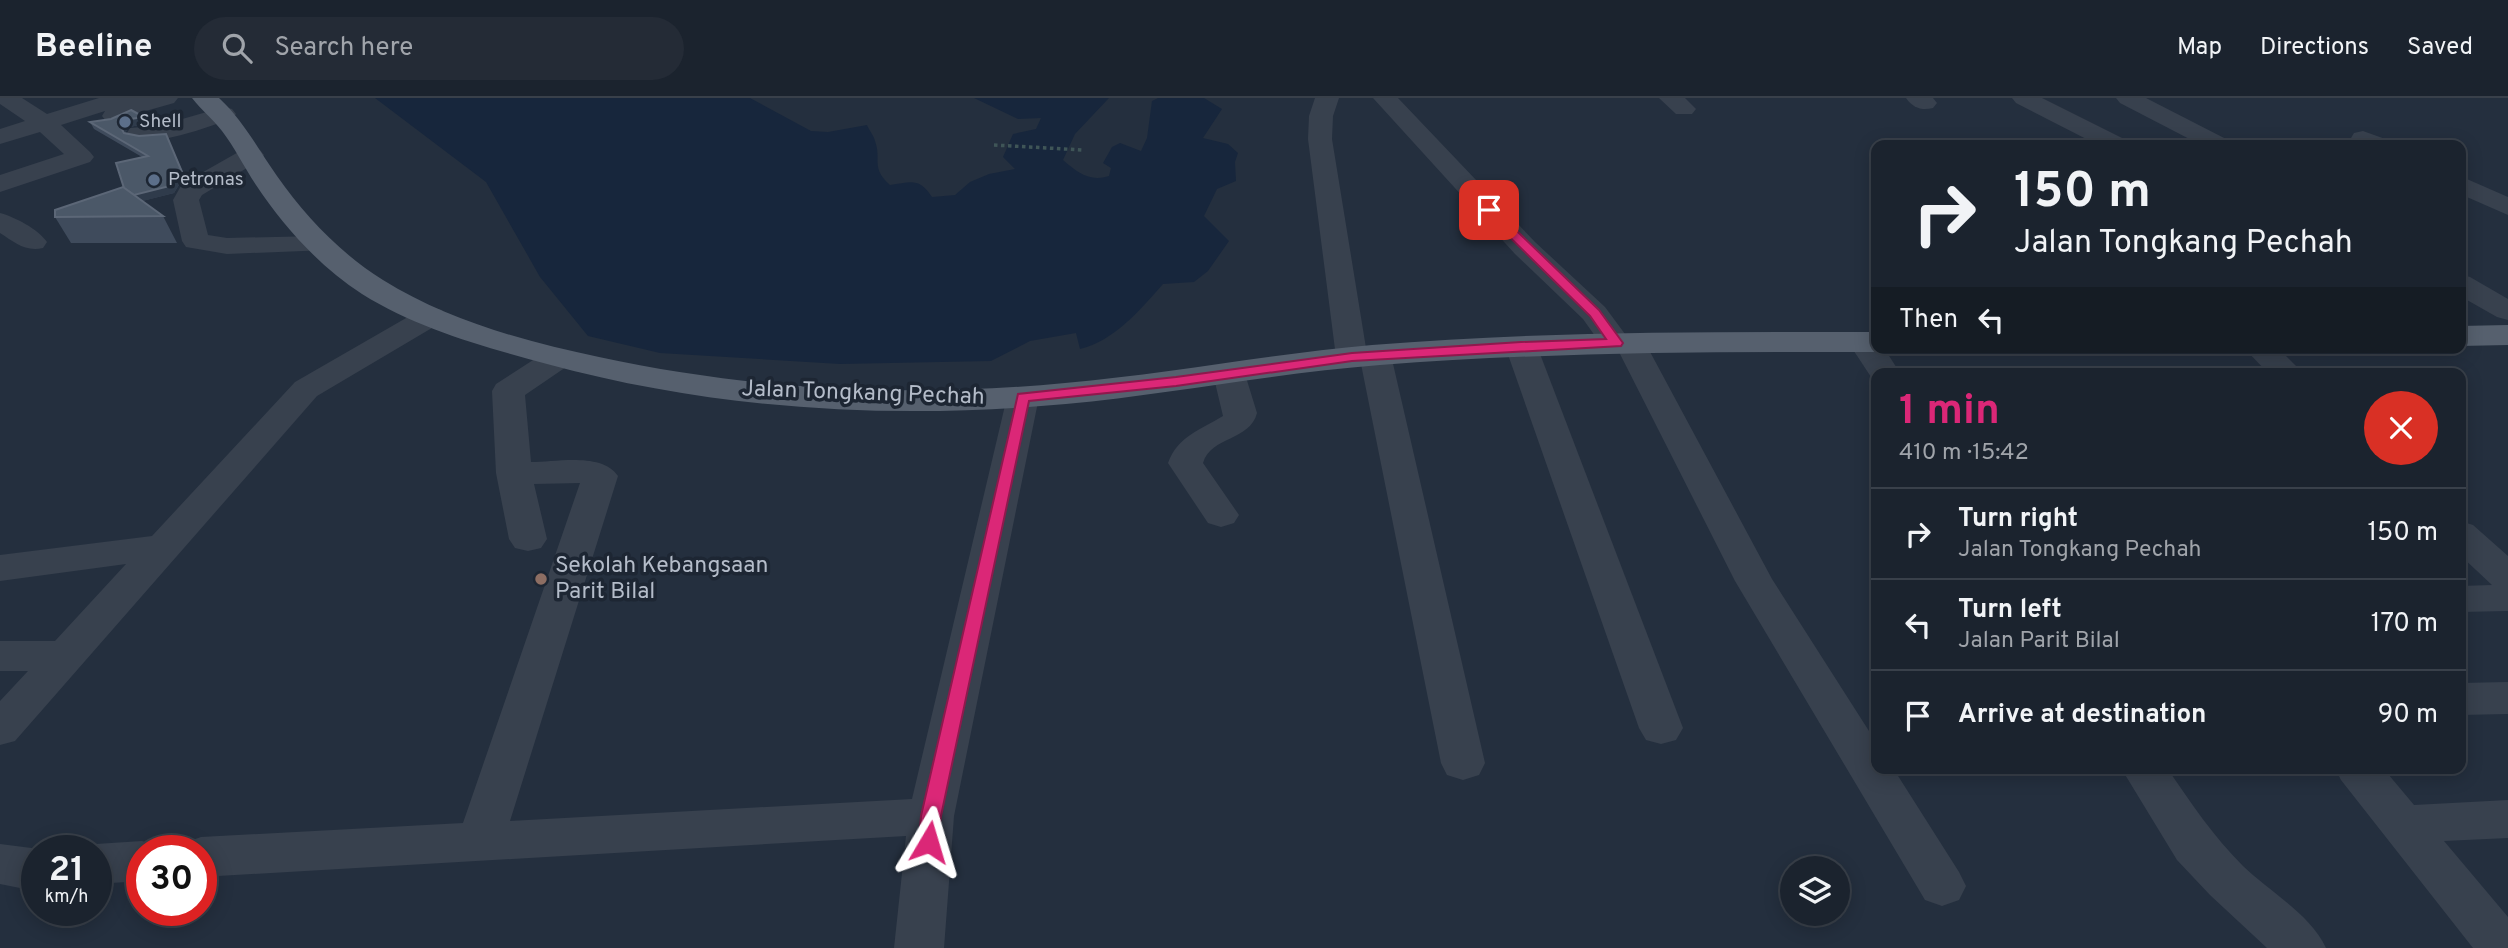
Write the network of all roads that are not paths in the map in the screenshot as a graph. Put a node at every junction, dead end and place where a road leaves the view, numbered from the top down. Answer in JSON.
{"nodes":[{"id":1,"x":6,"y":98,"type":"edge"},
{"id":2,"x":166,"y":98,"type":"edge"},
{"id":3,"x":1327,"y":98,"type":"edge"},
{"id":4,"x":1385,"y":98,"type":"edge"},
{"id":5,"x":2024,"y":98,"type":"edge"},
{"id":6,"x":2128,"y":98,"type":"edge"},
{"id":7,"x":214,"y":106,"type":"edge"},
{"id":8,"x":118,"y":107,"type":"edge"},
{"id":9,"x":44,"y":123,"type":"junction"},
{"id":10,"x":139,"y":133,"type":"edge"},
{"id":11,"x":0,"y":137,"type":"edge"},
{"id":12,"x":2107,"y":140,"type":"edge"},
{"id":13,"x":2209,"y":140,"type":"edge"},
{"id":14,"x":251,"y":155,"type":"junction"},
{"id":15,"x":0,"y":184,"type":"edge"},
{"id":16,"x":2466,"y":187,"type":"edge"},
{"id":17,"x":2508,"y":207,"type":"edge"},
{"id":18,"x":0,"y":221,"type":"edge"},
{"id":19,"x":33,"y":242,"type":"dead end"},
{"id":20,"x":318,"y":244,"type":"junction"},
{"id":21,"x":2466,"y":286,"type":"edge"},
{"id":22,"x":2508,"y":311,"type":"edge"},
{"id":23,"x":431,"y":316,"type":"junction"},
{"id":24,"x":2508,"y":335,"type":"edge"},
{"id":25,"x":2466,"y":336,"type":"edge"},
{"id":26,"x":1870,"y":342,"type":"edge"},
{"id":27,"x":1623,"y":343,"type":"junction"},
{"id":28,"x":1521,"y":346,"type":"junction"},
{"id":29,"x":1364,"y":356,"type":"junction"},
{"id":30,"x":558,"y":358,"type":"junction"},
{"id":31,"x":1229,"y":374,"type":"junction"},
{"id":32,"x":1023,"y":397,"type":"junction"},
{"id":33,"x":514,"y":473,"type":"junction"},
{"id":34,"x":1221,"y":515,"type":"dead end"},
{"id":35,"x":528,"y":539,"type":"dead end"},
{"id":36,"x":2466,"y":539,"type":"edge"},
{"id":37,"x":163,"y":547,"type":"junction"},
{"id":38,"x":0,"y":568,"type":"edge"},
{"id":39,"x":2508,"y":578,"type":"edge"},
{"id":40,"x":2508,"y":598,"type":"edge"},
{"id":41,"x":2466,"y":599,"type":"edge"},
{"id":42,"x":0,"y":656,"type":"edge"},
{"id":43,"x":66,"y":656,"type":"junction"},
{"id":44,"x":2508,"y":698,"type":"edge"},
{"id":45,"x":2466,"y":699,"type":"edge"},
{"id":46,"x":1661,"y":728,"type":"dead end"},
{"id":47,"x":0,"y":729,"type":"edge"},
{"id":48,"x":1463,"y":763,"type":"dead end"},
{"id":49,"x":1871,"y":771,"type":"edge"},
{"id":50,"x":1873,"y":774,"type":"edge"},
{"id":51,"x":2147,"y":774,"type":"edge"},
{"id":52,"x":2362,"y":774,"type":"edge"},
{"id":53,"x":931,"y":816,"type":"junction"},
{"id":54,"x":2508,"y":819,"type":"edge"},
{"id":55,"x":2402,"y":824,"type":"junction"},
{"id":56,"x":481,"y":840,"type":"junction"},
{"id":57,"x":217,"y":856,"type":"edge"},
{"id":58,"x":0,"y":864,"type":"edge"},
{"id":59,"x":21,"y":868,"type":"edge"},
{"id":60,"x":1942,"y":886,"type":"dead end"},
{"id":61,"x":919,"y":948,"type":"edge"},
{"id":62,"x":2301,"y":948,"type":"edge"},
{"id":63,"x":2503,"y":948,"type":"edge"}],
"edges":[{"from":1,"to":9,"type":"street"},
{"from":2,"to":8,"type":"street"},
{"from":3,"to":29,"type":"street"},
{"from":4,"to":27,"type":"street"},
{"from":5,"to":12,"type":"street"},
{"from":6,"to":13,"type":"street"},
{"from":7,"to":10,"type":"street"},
{"from":7,"to":14,"type":"main road","name":"Jalan Tongkang Pechah"},
{"from":8,"to":9,"type":"street"},
{"from":9,"to":11,"type":"street"},
{"from":9,"to":15,"type":"street"},
{"from":14,"to":20,"type":"main road","name":"Jalan Tongkang Pechah"},
{"from":14,"to":20,"type":"street"},
{"from":16,"to":17,"type":"street"},
{"from":18,"to":19,"type":"street"},
{"from":20,"to":23,"type":"main road","name":"Jalan Tongkang Pechah"},
{"from":21,"to":22,"type":"street"},
{"from":23,"to":30,"type":"main road","name":"Jalan Tongkang Pechah"},
{"from":23,"to":37,"type":"street"},
{"from":24,"to":25,"type":"main road"},
{"from":26,"to":27,"type":"main road","name":"Jalan Tongkang Pechah"},
{"from":27,"to":28,"type":"main road","name":"Jalan Tongkang Pechah"},
{"from":27,"to":49,"type":"street"},
{"from":28,"to":29,"type":"main road","name":"Jalan Tongkang Pechah"},
{"from":28,"to":46,"type":"street"},
{"from":29,"to":31,"type":"main road","name":"Jalan Tongkang Pechah"},
{"from":29,"to":48,"type":"street"},
{"from":30,"to":32,"type":"main road","name":"Jalan Tongkang Pechah"},
{"from":30,"to":33,"type":"street"},
{"from":31,"to":32,"type":"main road","name":"Jalan Tongkang Pechah"},
{"from":31,"to":34,"type":"street"},
{"from":32,"to":53,"type":"street"},
{"from":33,"to":35,"type":"street"},
{"from":33,"to":56,"type":"street"},
{"from":36,"to":39,"type":"street"},
{"from":37,"to":38,"type":"street"},
{"from":37,"to":43,"type":"street"},
{"from":40,"to":41,"type":"street"},
{"from":42,"to":43,"type":"street"},
{"from":43,"to":47,"type":"street"},
{"from":44,"to":45,"type":"street"},
{"from":50,"to":60,"type":"street"},
{"from":51,"to":62,"type":"street"},
{"from":52,"to":55,"type":"street"},
{"from":53,"to":56,"type":"street"},
{"from":53,"to":61,"type":"street"},
{"from":54,"to":55,"type":"street"},
{"from":55,"to":63,"type":"street"},
{"from":56,"to":57,"type":"street"},
{"from":58,"to":59,"type":"street"}]}
